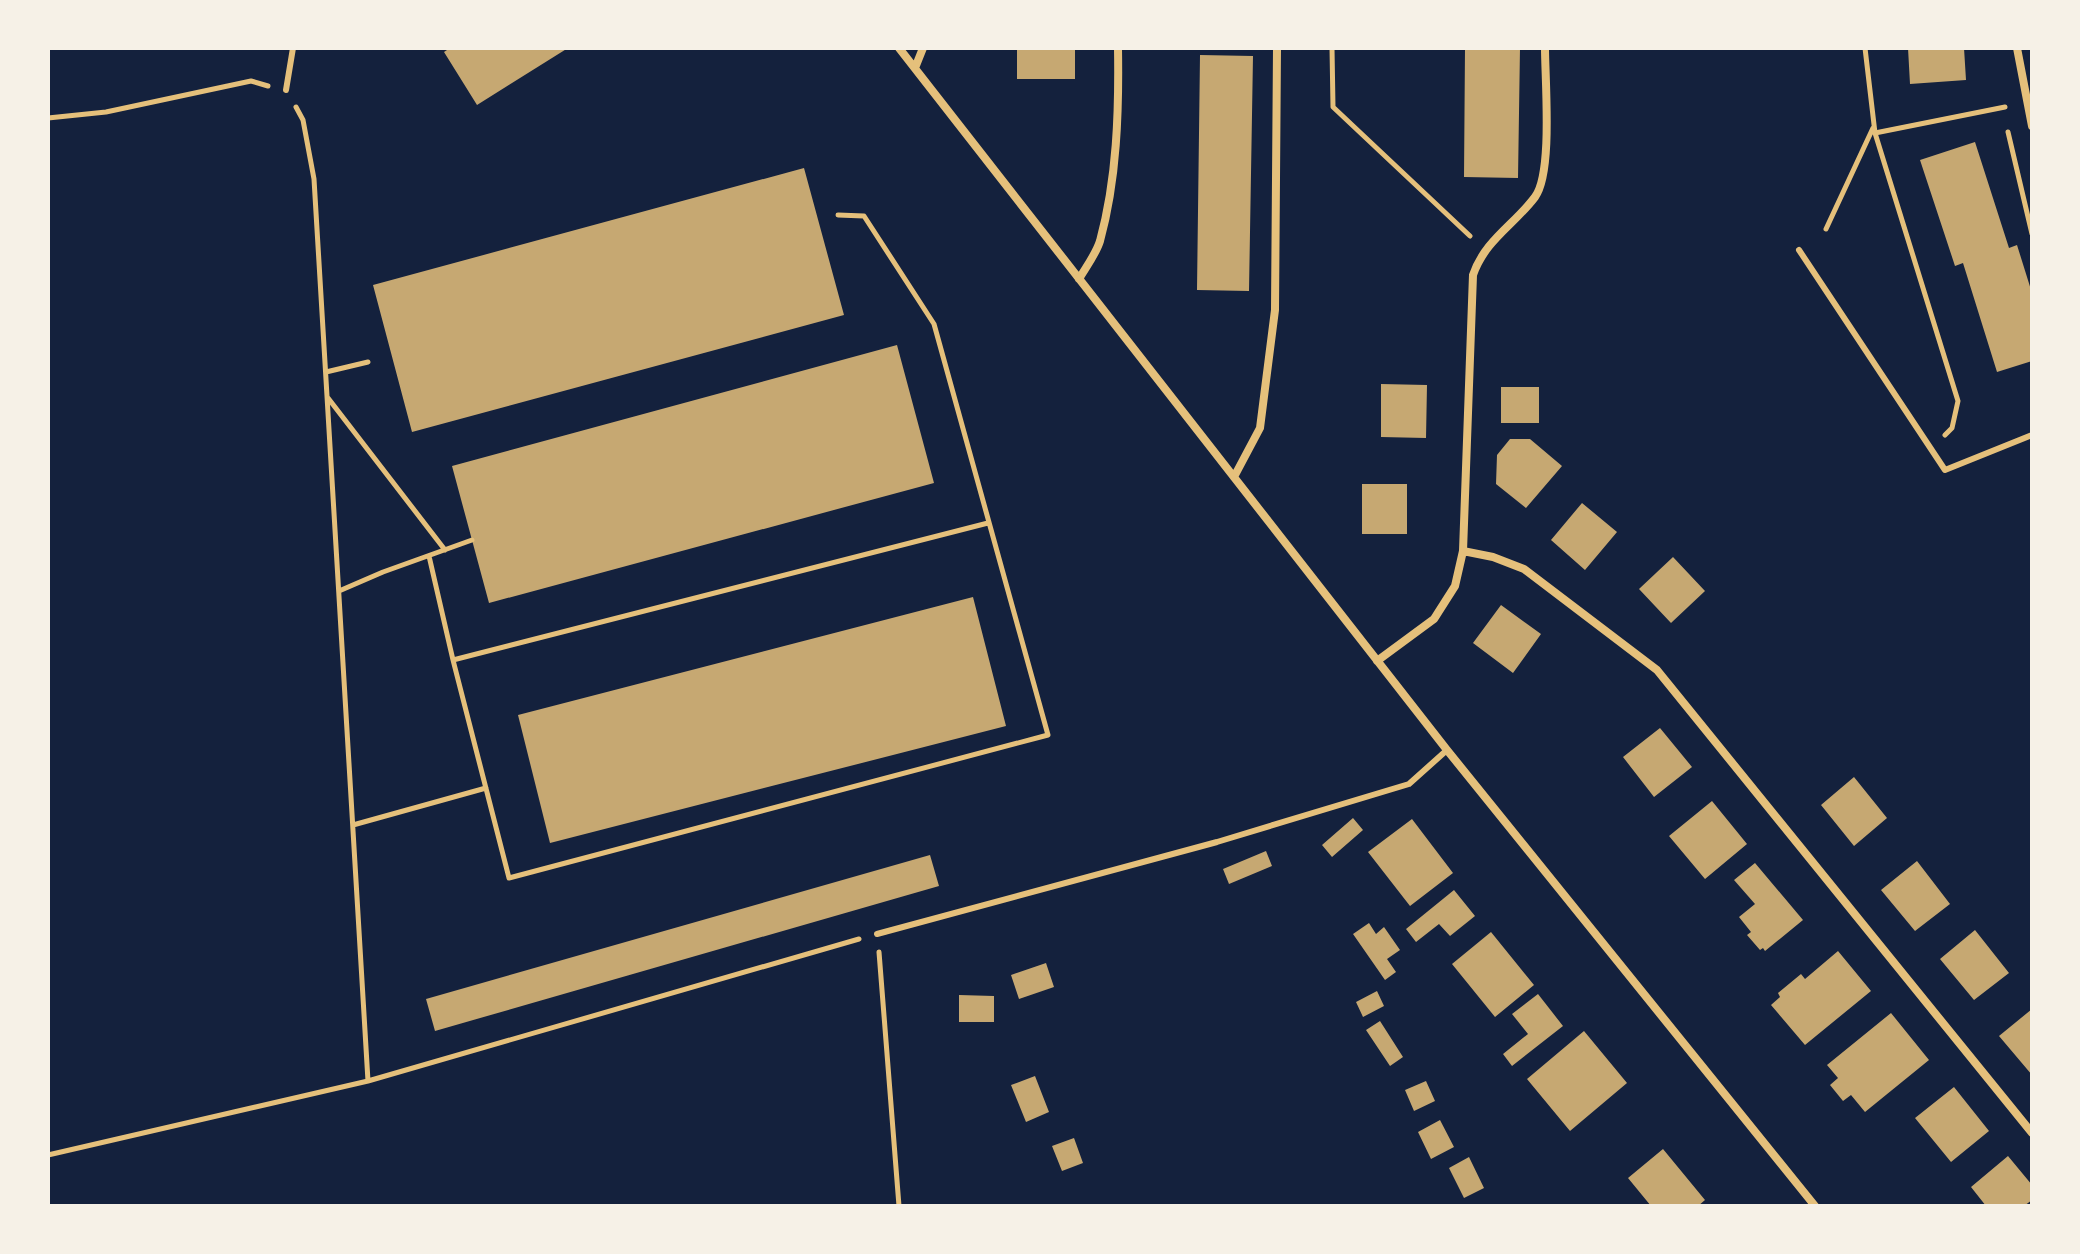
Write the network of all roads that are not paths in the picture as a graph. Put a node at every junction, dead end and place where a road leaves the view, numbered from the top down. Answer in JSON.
{"nodes":[{"id":1,"x":293,"y":48,"type":"edge"},
{"id":2,"x":899,"y":48,"type":"edge"},
{"id":3,"x":923,"y":48,"type":"edge"},
{"id":4,"x":1118,"y":48,"type":"edge"},
{"id":5,"x":1277,"y":48,"type":"edge"},
{"id":6,"x":1545,"y":48,"type":"edge"},
{"id":7,"x":2017,"y":48,"type":"edge"},
{"id":8,"x":915,"y":68,"type":"junction"},
{"id":9,"x":286,"y":90,"type":"road end"},
{"id":10,"x":2032,"y":126,"type":"edge"},
{"id":11,"x":1799,"y":250,"type":"dead end"},
{"id":12,"x":1079,"y":279,"type":"junction"},
{"id":13,"x":2032,"y":435,"type":"edge"},
{"id":14,"x":1234,"y":477,"type":"junction"},
{"id":15,"x":1463,"y":551,"type":"junction"},
{"id":16,"x":1377,"y":661,"type":"junction"},
{"id":17,"x":1447,"y":750,"type":"junction"},
{"id":18,"x":877,"y":934,"type":"road end"},
{"id":19,"x":2032,"y":1133,"type":"edge"},
{"id":20,"x":1815,"y":1206,"type":"edge"}],
"edges":[{"from":1,"to":9,"type":"lane"},
{"from":2,"to":8,"type":"street"},
{"from":3,"to":8,"type":"street"},
{"from":4,"to":12,"type":"street"},
{"from":5,"to":14,"type":"street"},
{"from":6,"to":15,"type":"street"},
{"from":7,"to":10,"type":"street"},
{"from":8,"to":12,"type":"street"},
{"from":11,"to":13,"type":"lane"},
{"from":12,"to":14,"type":"street"},
{"from":14,"to":16,"type":"street"},
{"from":15,"to":16,"type":"street"},
{"from":15,"to":19,"type":"street"},
{"from":16,"to":17,"type":"street"},
{"from":17,"to":18,"type":"lane"},
{"from":17,"to":20,"type":"street"}]}
